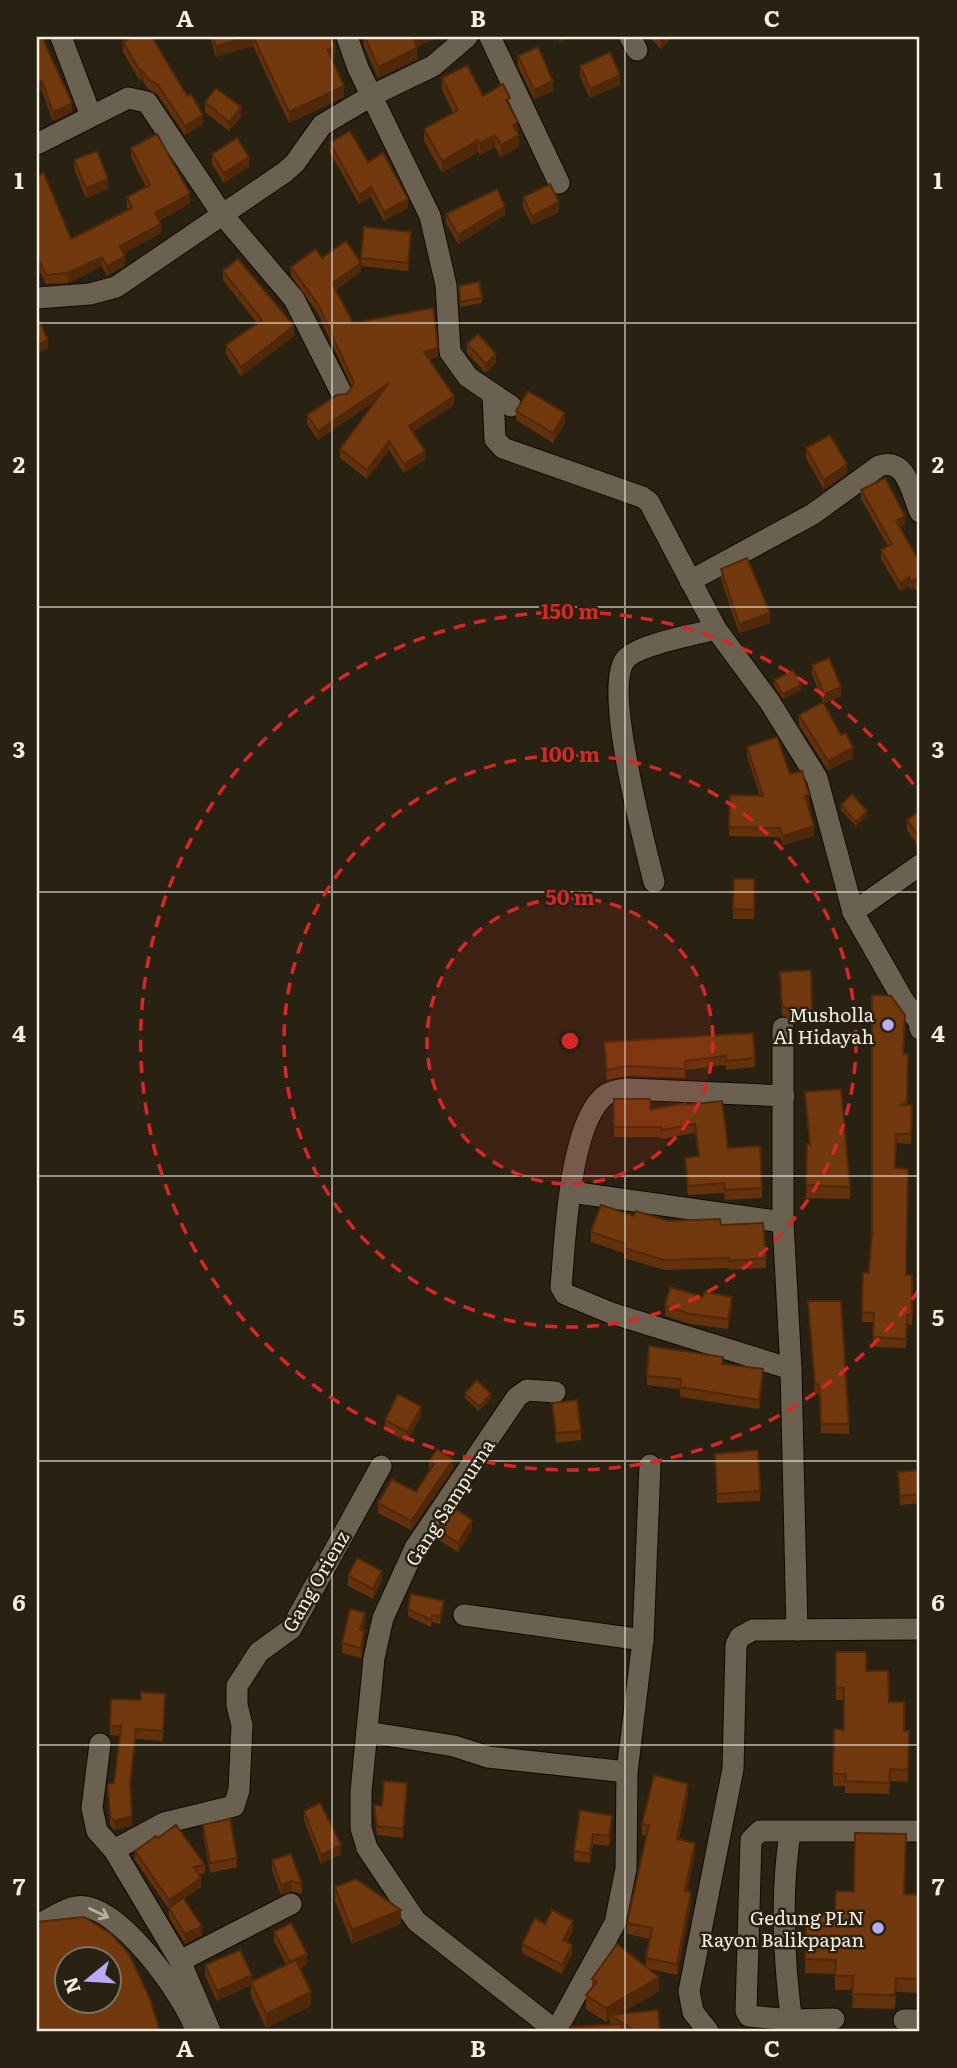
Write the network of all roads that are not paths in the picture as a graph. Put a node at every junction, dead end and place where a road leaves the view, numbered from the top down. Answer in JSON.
{"nodes":[{"id":1,"x":61,"y":37,"type":"edge"},
{"id":2,"x":347,"y":37,"type":"edge"},
{"id":3,"x":467,"y":37,"type":"edge"},
{"id":4,"x":489,"y":37,"type":"edge"},
{"id":5,"x":371,"y":96,"type":"junction"},
{"id":6,"x":91,"y":116,"type":"junction"},
{"id":7,"x":37,"y":144,"type":"edge"},
{"id":8,"x":559,"y":183,"type":"dead end"},
{"id":9,"x":222,"y":214,"type":"junction"},
{"id":10,"x":37,"y":298,"type":"edge"},
{"id":11,"x":341,"y":392,"type":"edge"},
{"id":12,"x":920,"y":512,"type":"edge"},
{"id":13,"x":690,"y":582,"type":"junction"},
{"id":14,"x":716,"y":629,"type":"junction"},
{"id":15,"x":920,"y":865,"type":"edge"},
{"id":16,"x":654,"y":882,"type":"dead end"},
{"id":17,"x":853,"y":912,"type":"junction"},
{"id":18,"x":920,"y":1025,"type":"edge"},
{"id":19,"x":783,"y":1028,"type":"dead end"},
{"id":20,"x":784,"y":1096,"type":"junction"},
{"id":21,"x":571,"y":1192,"type":"junction"},
{"id":22,"x":783,"y":1222,"type":"junction"},
{"id":23,"x":791,"y":1369,"type":"junction"},
{"id":24,"x":555,"y":1392,"type":"dead end"},
{"id":25,"x":650,"y":1465,"type":"dead end"},
{"id":26,"x":381,"y":1466,"type":"dead end"},
{"id":27,"x":464,"y":1615,"type":"dead end"},
{"id":28,"x":920,"y":1629,"type":"edge"},
{"id":29,"x":797,"y":1630,"type":"junction"},
{"id":30,"x":643,"y":1640,"type":"junction"},
{"id":31,"x":367,"y":1732,"type":"junction"},
{"id":32,"x":100,"y":1744,"type":"dead end"},
{"id":33,"x":627,"y":1772,"type":"junction"},
{"id":34,"x":920,"y":1832,"type":"edge"},
{"id":35,"x":790,"y":1833,"type":"junction"},
{"id":36,"x":114,"y":1850,"type":"junction"},
{"id":37,"x":292,"y":1904,"type":"dead end"},
{"id":38,"x":37,"y":1926,"type":"edge"},
{"id":39,"x":180,"y":1962,"type":"junction"},
{"id":40,"x":834,"y":2019,"type":"dead end"},
{"id":41,"x":792,"y":2026,"type":"edge"},
{"id":42,"x":197,"y":2031,"type":"edge"},
{"id":43,"x":210,"y":2031,"type":"edge"},
{"id":44,"x":556,"y":2031,"type":"edge"},
{"id":45,"x":708,"y":2031,"type":"edge"}],
"edges":[{"from":1,"to":6,"type":"street"},
{"from":2,"to":5,"type":"street"},
{"from":3,"to":5,"type":"street"},
{"from":4,"to":8,"type":"street"},
{"from":5,"to":9,"type":"street"},
{"from":5,"to":13,"type":"street"},
{"from":6,"to":7,"type":"street"},
{"from":6,"to":9,"type":"street"},
{"from":9,"to":10,"type":"street"},
{"from":9,"to":11,"type":"street"},
{"from":12,"to":13,"type":"street"},
{"from":13,"to":14,"type":"street"},
{"from":14,"to":16,"type":"street"},
{"from":14,"to":17,"type":"street"},
{"from":15,"to":17,"type":"street"},
{"from":17,"to":18,"type":"street"},
{"from":19,"to":20,"type":"street"},
{"from":20,"to":21,"type":"street"},
{"from":20,"to":22,"type":"street"},
{"from":21,"to":22,"type":"street"},
{"from":21,"to":23,"type":"street"},
{"from":22,"to":23,"type":"street"},
{"from":23,"to":29,"type":"street"},
{"from":24,"to":31,"type":"street","name":"Gang Sampurna"},
{"from":25,"to":30,"type":"street","name":"Gang Sampurna"},
{"from":26,"to":36,"type":"street","name":"Gang Orienz"},
{"from":27,"to":30,"type":"street"},
{"from":28,"to":29,"type":"street"},
{"from":29,"to":45,"type":"street"},
{"from":30,"to":33,"type":"street","name":"Gang Sampurna"},
{"from":31,"to":33,"type":"street"},
{"from":31,"to":44,"type":"street","name":"Gang Sampurna"},
{"from":32,"to":36,"type":"street"},
{"from":33,"to":44,"type":"street","name":"Gang Sampurna"},
{"from":34,"to":35,"type":"street"},
{"from":35,"to":41,"type":"street"},
{"from":35,"to":41,"type":"street"},
{"from":36,"to":39,"type":"street"},
{"from":37,"to":39,"type":"street"},
{"from":38,"to":42,"type":"street","one_way":true},
{"from":39,"to":43,"type":"street"},
{"from":40,"to":41,"type":"street"}]}
